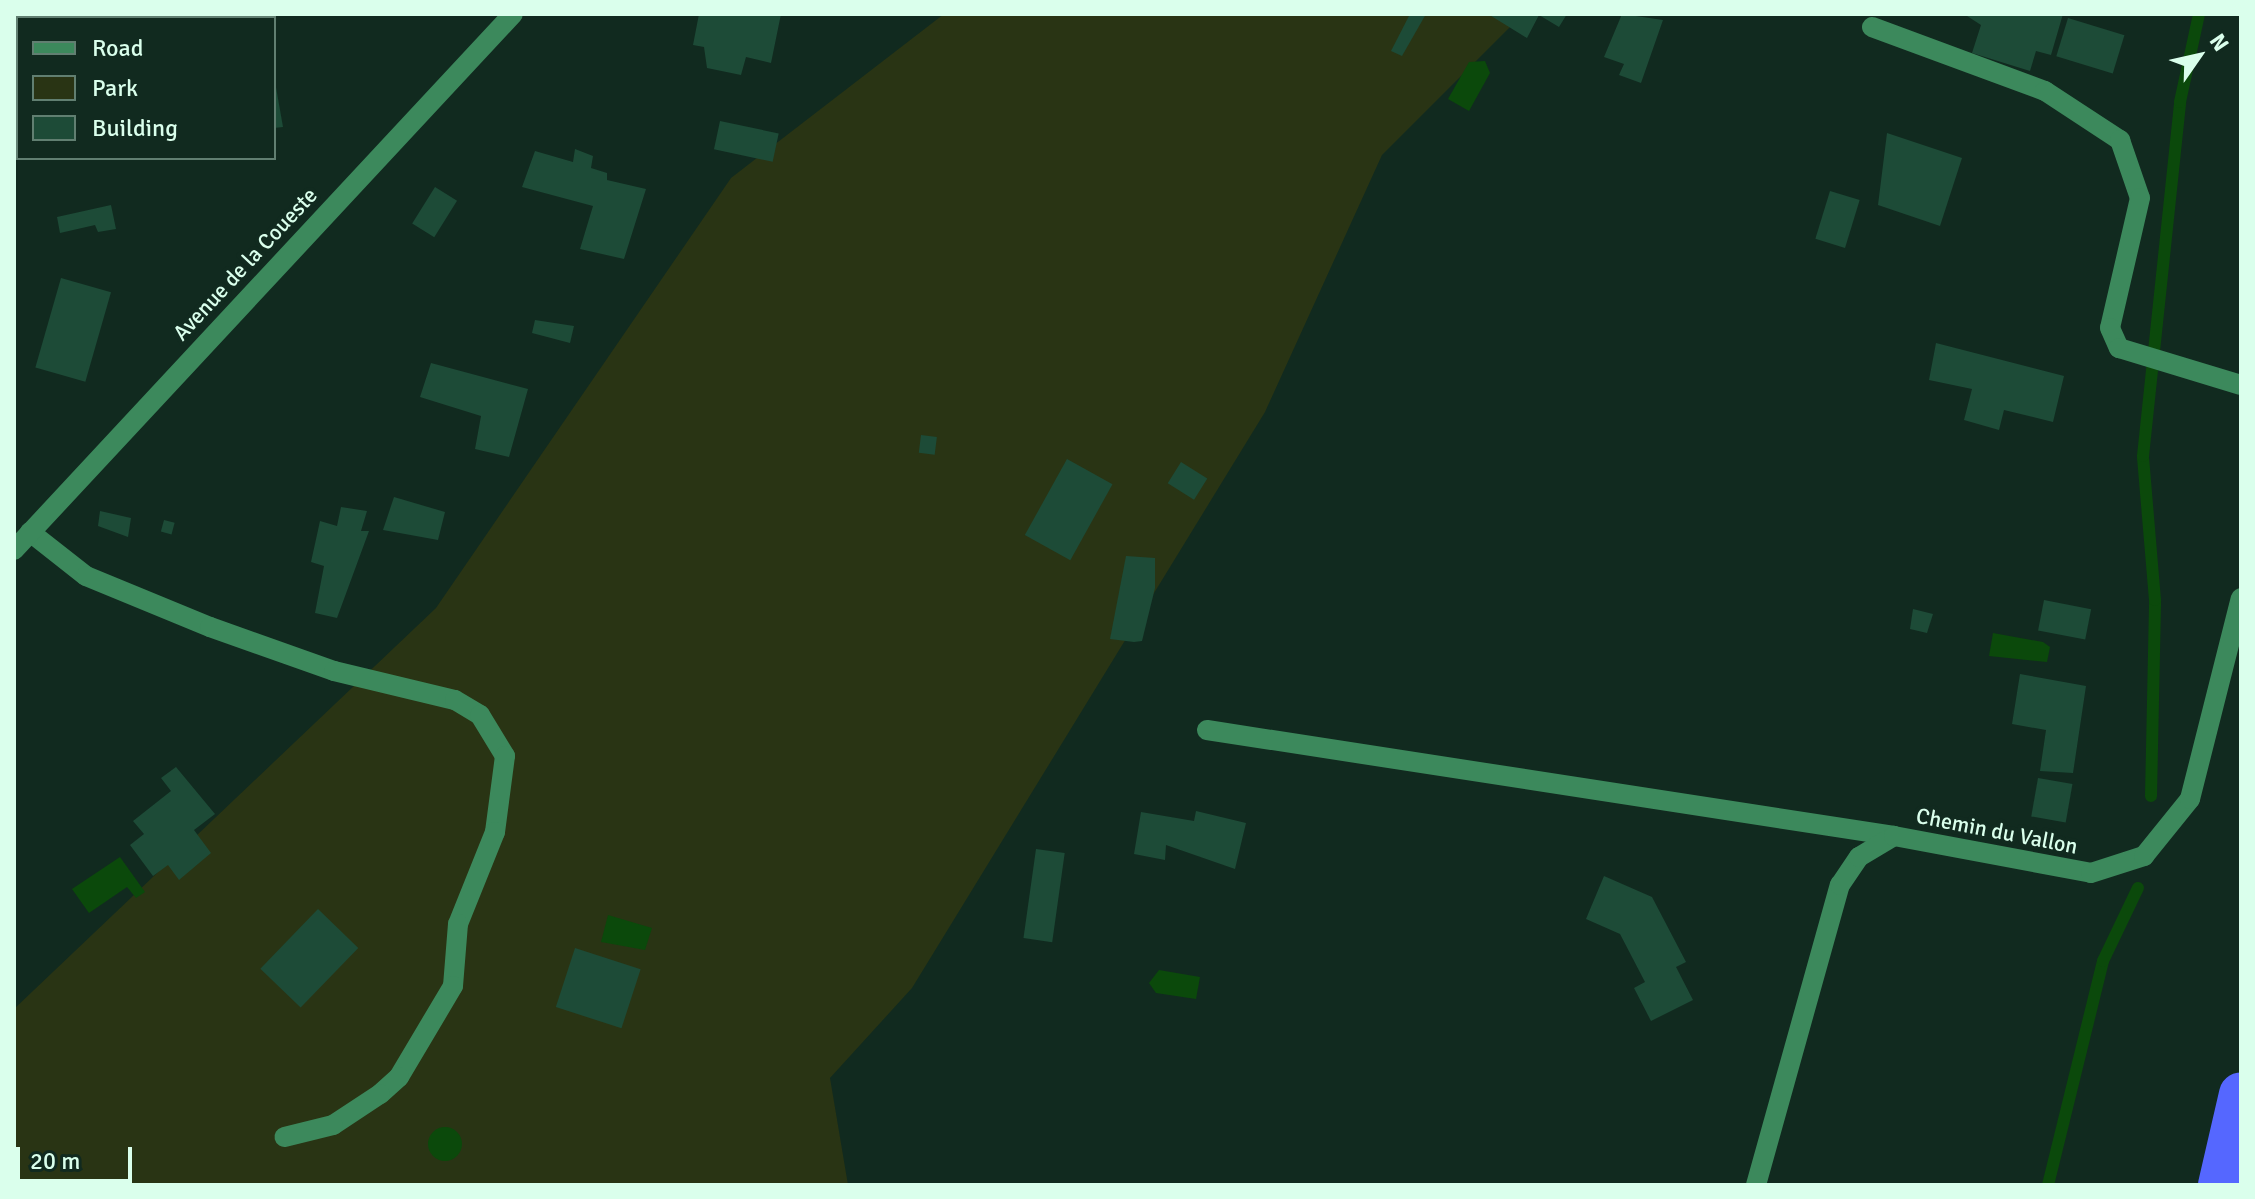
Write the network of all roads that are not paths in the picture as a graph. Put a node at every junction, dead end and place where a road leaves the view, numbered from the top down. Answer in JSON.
{"nodes":[{"id":1,"x":513,"y":14,"type":"edge"},
{"id":2,"x":1872,"y":27,"type":"dead end"},
{"id":3,"x":2241,"y":385,"type":"edge"},
{"id":4,"x":30,"y":532,"type":"junction"},
{"id":5,"x":14,"y":550,"type":"edge"},
{"id":6,"x":2241,"y":598,"type":"edge"},
{"id":7,"x":1207,"y":730,"type":"dead end"},
{"id":8,"x":1894,"y":836,"type":"junction"},
{"id":9,"x":2241,"y":1094,"type":"edge"},
{"id":10,"x":284,"y":1137,"type":"dead end"},
{"id":11,"x":1756,"y":1185,"type":"edge"},
{"id":12,"x":2220,"y":1185,"type":"edge"}],
"edges":[{"from":1,"to":4,"type":"street","name":"Avenue de la Coueste"},
{"from":2,"to":3,"type":"street"},
{"from":4,"to":5,"type":"street","name":"Avenue de la Coueste"},
{"from":4,"to":10,"type":"street"},
{"from":6,"to":8,"type":"street","name":"Chemin du Vallon"},
{"from":7,"to":8,"type":"street"},
{"from":8,"to":11,"type":"street","name":"Chemin du Vallon"},
{"from":9,"to":12,"type":"highway"}]}
